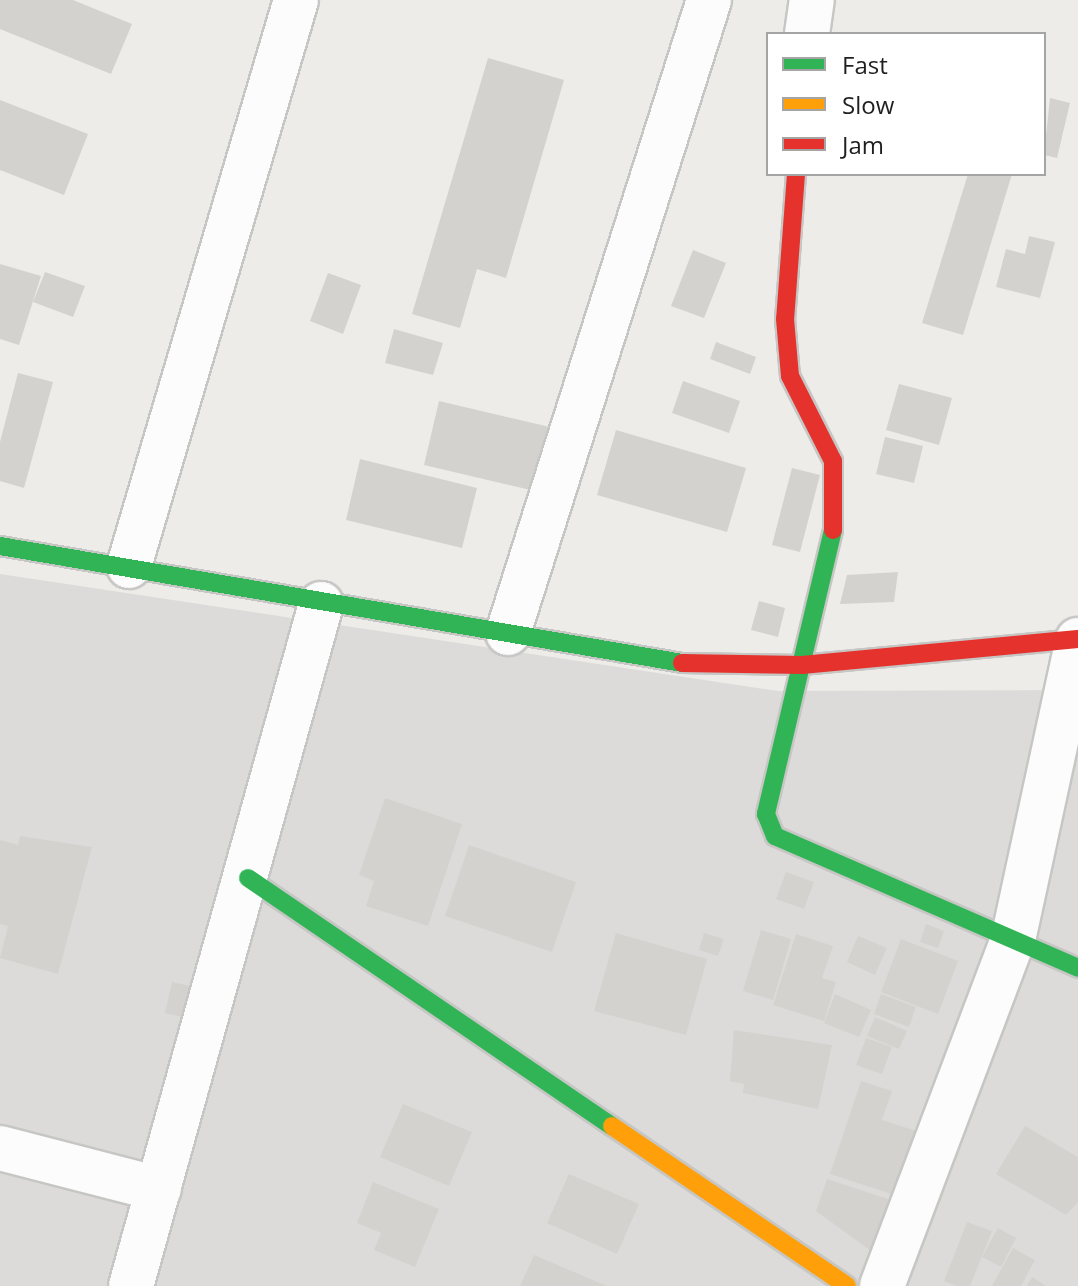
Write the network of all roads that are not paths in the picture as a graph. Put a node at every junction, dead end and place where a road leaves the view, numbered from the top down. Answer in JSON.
{"nodes":[{"id":1,"x":296,"y":0,"type":"edge"},
{"id":2,"x":709,"y":0,"type":"edge"},
{"id":3,"x":812,"y":0,"type":"edge"},
{"id":4,"x":807,"y":32,"type":"edge"},
{"id":5,"x":796,"y":176,"type":"edge"},
{"id":6,"x":0,"y":546,"type":"edge"},
{"id":7,"x":129,"y":566,"type":"junction"},
{"id":8,"x":321,"y":604,"type":"junction"},
{"id":9,"x":508,"y":633,"type":"junction"},
{"id":10,"x":1078,"y":639,"type":"edge"},
{"id":11,"x":802,"y":665,"type":"junction"},
{"id":12,"x":248,"y":878,"type":"junction"},
{"id":13,"x":1013,"y":940,"type":"junction"},
{"id":14,"x":1078,"y":968,"type":"edge"},
{"id":15,"x":0,"y":1148,"type":"edge"},
{"id":16,"x":159,"y":1189,"type":"junction"},
{"id":17,"x":131,"y":1286,"type":"edge"},
{"id":18,"x":847,"y":1286,"type":"edge"},
{"id":19,"x":882,"y":1286,"type":"edge"}],
"edges":[{"from":1,"to":7,"type":"street"},
{"from":2,"to":9,"type":"street"},
{"from":3,"to":4,"type":"street"},
{"from":5,"to":11,"type":"street"},
{"from":6,"to":7,"type":"street"},
{"from":7,"to":8,"type":"street"},
{"from":8,"to":9,"type":"street"},
{"from":8,"to":12,"type":"street"},
{"from":9,"to":11,"type":"street"},
{"from":10,"to":11,"type":"street"},
{"from":10,"to":13,"type":"street"},
{"from":11,"to":13,"type":"street"},
{"from":12,"to":16,"type":"street"},
{"from":12,"to":18,"type":"street"},
{"from":13,"to":14,"type":"street"},
{"from":13,"to":19,"type":"street"},
{"from":15,"to":16,"type":"street"},
{"from":16,"to":17,"type":"street"}]}
